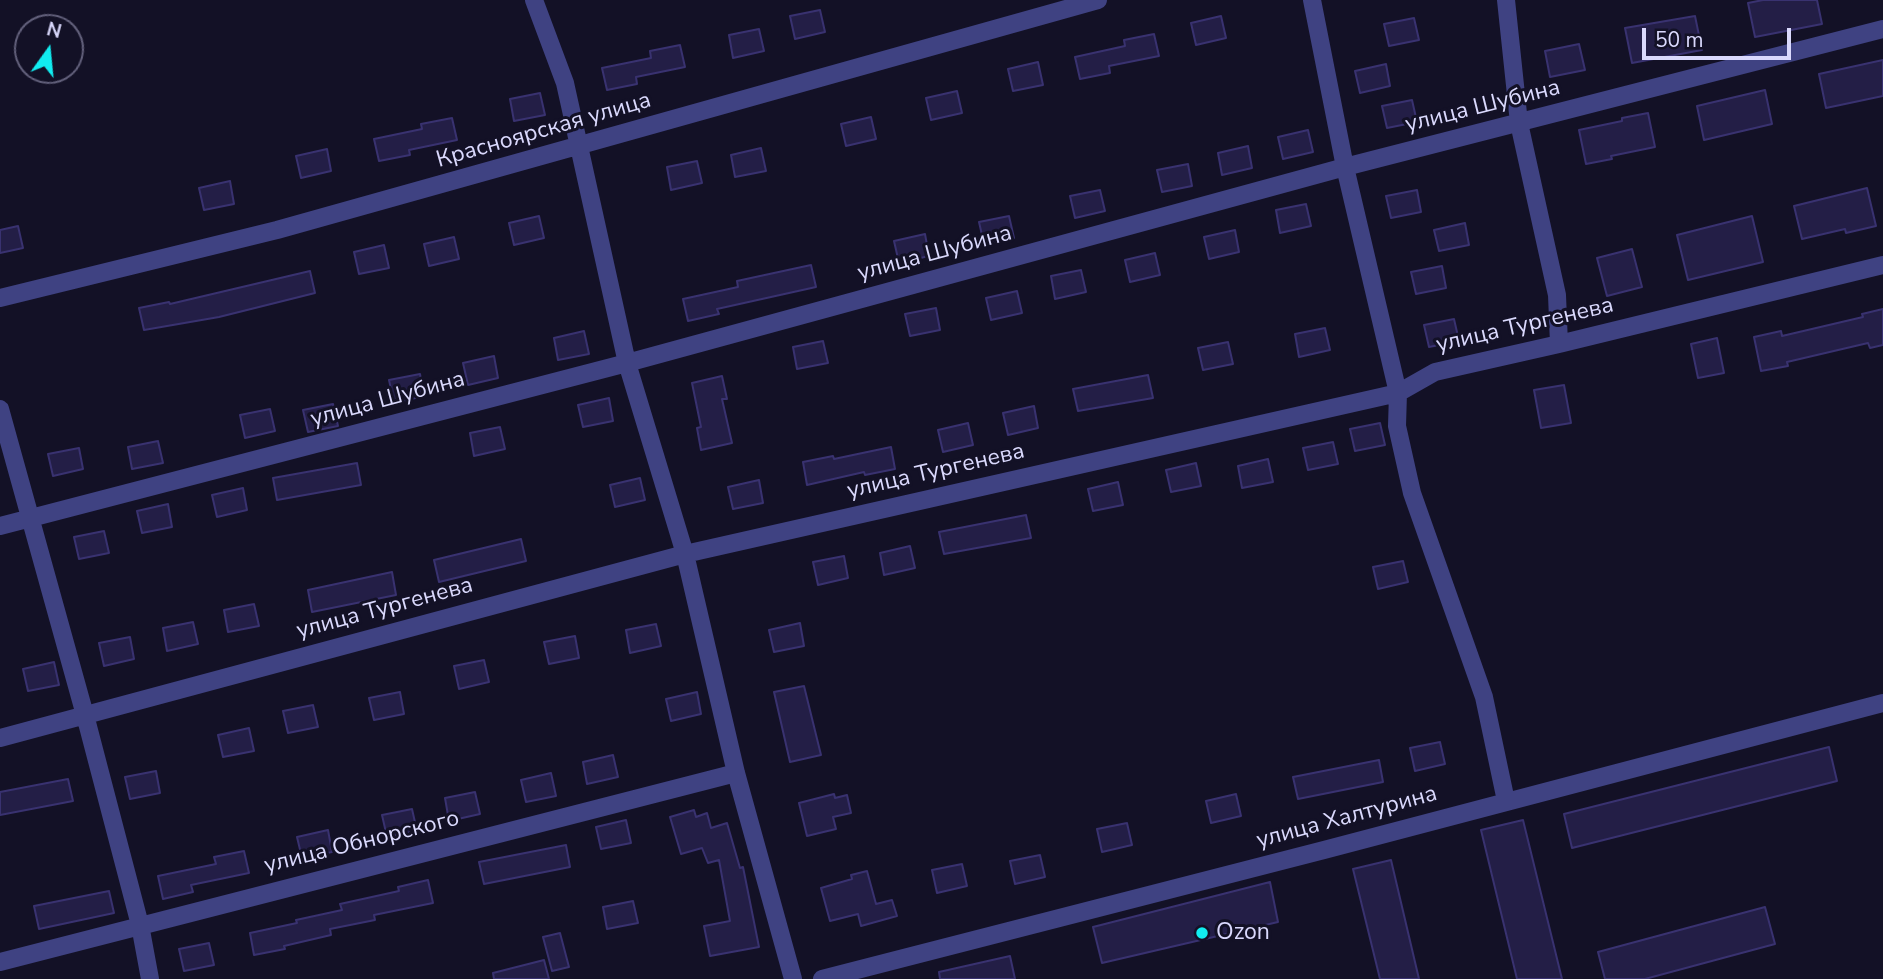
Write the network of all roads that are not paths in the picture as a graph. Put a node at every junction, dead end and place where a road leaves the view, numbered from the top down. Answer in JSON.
{"nodes":[{"id":1,"x":534,"y":0,"type":"edge"},
{"id":2,"x":1098,"y":0,"type":"edge"},
{"id":3,"x":1312,"y":0,"type":"edge"},
{"id":4,"x":1506,"y":0,"type":"edge"},
{"id":5,"x":1883,"y":29,"type":"edge"},
{"id":6,"x":1519,"y":123,"type":"junction"},
{"id":7,"x":579,"y":147,"type":"junction"},
{"id":8,"x":1345,"y":167,"type":"junction"},
{"id":9,"x":1883,"y":265,"type":"edge"},
{"id":10,"x":0,"y":298,"type":"edge"},
{"id":11,"x":1559,"y":344,"type":"junction"},
{"id":12,"x":627,"y":363,"type":"junction"},
{"id":13,"x":1398,"y":393,"type":"junction"},
{"id":14,"x":0,"y":409,"type":"edge"},
{"id":15,"x":31,"y":518,"type":"junction"},
{"id":16,"x":0,"y":526,"type":"edge"},
{"id":17,"x":685,"y":554,"type":"junction"},
{"id":18,"x":1883,"y":703,"type":"edge"},
{"id":19,"x":85,"y":715,"type":"junction"},
{"id":20,"x":0,"y":738,"type":"edge"},
{"id":21,"x":736,"y":773,"type":"junction"},
{"id":22,"x":1506,"y":801,"type":"junction"},
{"id":23,"x":140,"y":925,"type":"junction"},
{"id":24,"x":0,"y":962,"type":"edge"},
{"id":25,"x":150,"y":979,"type":"edge"},
{"id":26,"x":793,"y":979,"type":"edge"},
{"id":27,"x":822,"y":979,"type":"edge"}],
"edges":[{"from":1,"to":7,"type":"street"},
{"from":2,"to":7,"type":"street","name":"Красноярская улица"},
{"from":3,"to":8,"type":"street"},
{"from":4,"to":6,"type":"street"},
{"from":5,"to":6,"type":"street","name":"улица Шубина"},
{"from":6,"to":8,"type":"street","name":"улица Шубина"},
{"from":6,"to":11,"type":"street"},
{"from":7,"to":10,"type":"street","name":"Красноярская улица"},
{"from":7,"to":12,"type":"street"},
{"from":8,"to":12,"type":"street","name":"улица Шубина"},
{"from":8,"to":13,"type":"street"},
{"from":9,"to":11,"type":"street","name":"улица Тургенева"},
{"from":11,"to":13,"type":"street","name":"улица Тургенева"},
{"from":12,"to":15,"type":"street","name":"улица Шубина"},
{"from":12,"to":17,"type":"street"},
{"from":13,"to":17,"type":"street","name":"улица Тургенева"},
{"from":13,"to":22,"type":"street"},
{"from":14,"to":15,"type":"street"},
{"from":15,"to":16,"type":"street","name":"улица Шубина"},
{"from":15,"to":19,"type":"street"},
{"from":17,"to":19,"type":"street","name":"улица Тургенева"},
{"from":17,"to":21,"type":"street"},
{"from":18,"to":22,"type":"street","name":"улица Халтурина"},
{"from":19,"to":20,"type":"street","name":"улица Тургенева"},
{"from":19,"to":23,"type":"street"},
{"from":21,"to":23,"type":"street","name":"улица Обнорского"},
{"from":21,"to":26,"type":"street"},
{"from":22,"to":27,"type":"street","name":"улица Халтурина"},
{"from":23,"to":24,"type":"street","name":"улица Обнорского"},
{"from":23,"to":25,"type":"street"}]}
